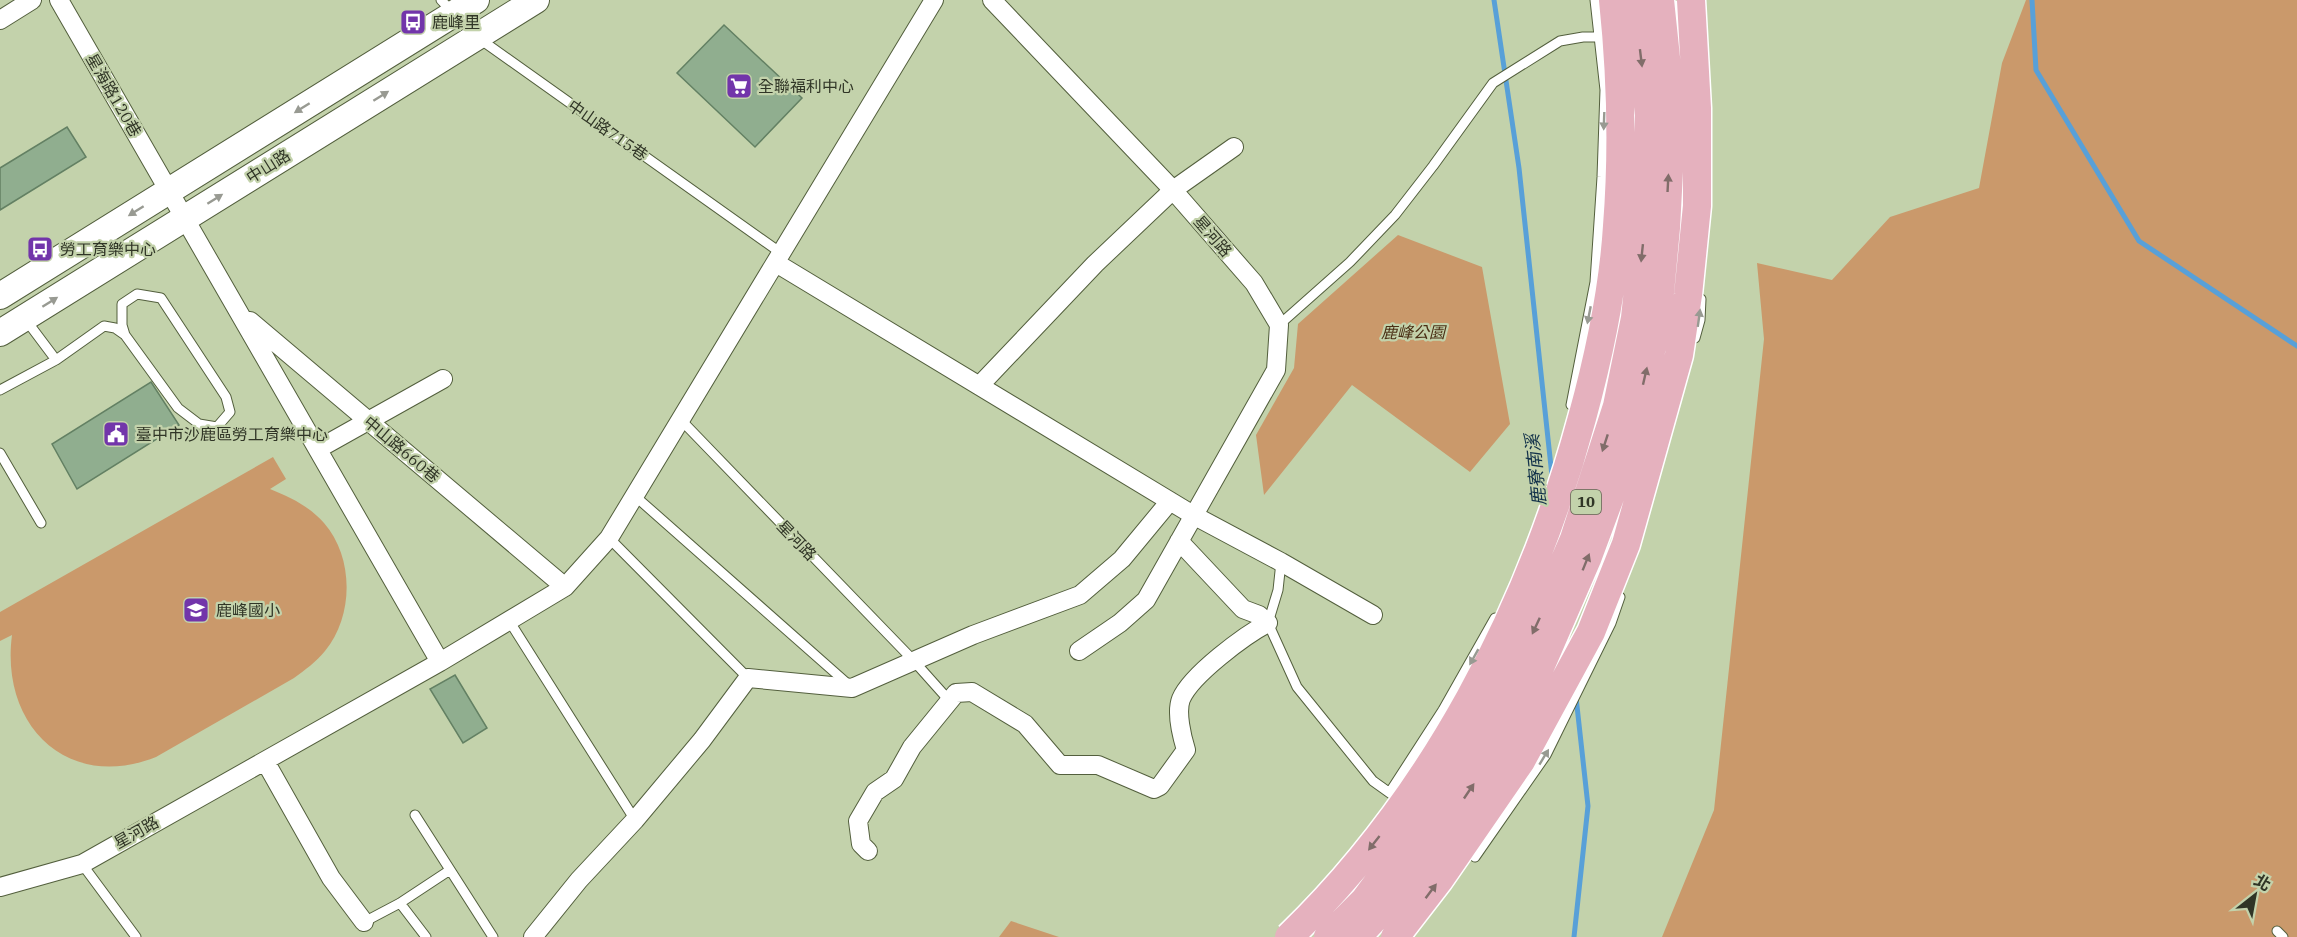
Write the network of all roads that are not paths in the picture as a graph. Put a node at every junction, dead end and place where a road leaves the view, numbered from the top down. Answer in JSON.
{"nodes":[{"id":1,"x":32,"y":0,"type":"edge"},
{"id":2,"x":58,"y":0,"type":"edge"},
{"id":3,"x":476,"y":0,"type":"edge"},
{"id":4,"x":537,"y":0,"type":"edge"},
{"id":5,"x":934,"y":0,"type":"edge"},
{"id":6,"x":992,"y":0,"type":"edge"},
{"id":7,"x":1594,"y":0,"type":"edge"},
{"id":8,"x":1613,"y":0,"type":"edge"},
{"id":9,"x":1636,"y":0,"type":"edge"},
{"id":10,"x":1660,"y":0,"type":"edge"},
{"id":11,"x":1691,"y":0,"type":"edge"},
{"id":12,"x":1700,"y":0,"type":"edge"},
{"id":13,"x":447,"y":7,"type":"edge"},
{"id":14,"x":0,"y":20,"type":"edge"},
{"id":15,"x":477,"y":37,"type":"junction"},
{"id":16,"x":1598,"y":38,"type":"junction"},
{"id":17,"x":1234,"y":147,"type":"dead end"},
{"id":18,"x":1707,"y":173,"type":"dead end"},
{"id":19,"x":170,"y":190,"type":"junction"},
{"id":20,"x":1173,"y":190,"type":"junction"},
{"id":21,"x":1707,"y":196,"type":"dead end"},
{"id":22,"x":185,"y":218,"type":"junction"},
{"id":23,"x":1705,"y":230,"type":"dead end"},
{"id":24,"x":779,"y":258,"type":"junction"},
{"id":25,"x":1702,"y":286,"type":"dead end"},
{"id":26,"x":0,"y":296,"type":"edge"},
{"id":27,"x":239,"y":311,"type":"junction"},
{"id":28,"x":25,"y":318,"type":"junction"},
{"id":29,"x":1279,"y":325,"type":"junction"},
{"id":30,"x":0,"y":333,"type":"edge"},
{"id":31,"x":126,"y":335,"type":"junction"},
{"id":32,"x":1691,"y":353,"type":"dead end"},
{"id":33,"x":56,"y":360,"type":"junction"},
{"id":34,"x":443,"y":379,"type":"dead end"},
{"id":35,"x":980,"y":385,"type":"junction"},
{"id":36,"x":0,"y":390,"type":"edge"},
{"id":37,"x":1568,"y":418,"type":"dead end"},
{"id":38,"x":681,"y":420,"type":"junction"},
{"id":39,"x":369,"y":421,"type":"junction"},
{"id":40,"x":318,"y":449,"type":"junction"},
{"id":41,"x":0,"y":453,"type":"edge"},
{"id":42,"x":1548,"y":495,"type":"dead end"},
{"id":43,"x":635,"y":496,"type":"junction"},
{"id":44,"x":1170,"y":501,"type":"junction"},
{"id":45,"x":1193,"y":515,"type":"junction"},
{"id":46,"x":41,"y":523,"type":"dead end"},
{"id":47,"x":1536,"y":527,"type":"dead end"},
{"id":48,"x":1639,"y":537,"type":"dead end"},
{"id":49,"x":609,"y":538,"type":"junction"},
{"id":50,"x":1179,"y":541,"type":"junction"},
{"id":51,"x":1635,"y":548,"type":"dead end"},
{"id":52,"x":1281,"y":562,"type":"junction"},
{"id":53,"x":565,"y":587,"type":"junction"},
{"id":54,"x":1621,"y":591,"type":"dead end"},
{"id":55,"x":1499,"y":611,"type":"dead end"},
{"id":56,"x":1372,"y":615,"type":"dead end"},
{"id":57,"x":508,"y":620,"type":"junction"},
{"id":58,"x":1268,"y":623,"type":"junction"},
{"id":59,"x":1079,"y":651,"type":"dead end"},
{"id":60,"x":913,"y":660,"type":"junction"},
{"id":61,"x":440,"y":662,"type":"junction"},
{"id":62,"x":748,"y":678,"type":"junction"},
{"id":63,"x":852,"y":688,"type":"junction"},
{"id":64,"x":956,"y":693,"type":"junction"},
{"id":65,"x":265,"y":761,"type":"junction"},
{"id":66,"x":1390,"y":792,"type":"junction"},
{"id":67,"x":415,"y":815,"type":"dead end"},
{"id":68,"x":635,"y":820,"type":"junction"},
{"id":69,"x":868,"y":851,"type":"dead end"},
{"id":70,"x":82,"y":864,"type":"junction"},
{"id":71,"x":450,"y":870,"type":"junction"},
{"id":72,"x":0,"y":887,"type":"edge"},
{"id":73,"x":400,"y":903,"type":"junction"},
{"id":74,"x":364,"y":922,"type":"joint"},
{"id":75,"x":136,"y":937,"type":"edge"},
{"id":76,"x":426,"y":937,"type":"edge"},
{"id":77,"x":493,"y":937,"type":"edge"},
{"id":78,"x":533,"y":937,"type":"edge"},
{"id":79,"x":1289,"y":937,"type":"edge"},
{"id":80,"x":1328,"y":937,"type":"edge"},
{"id":81,"x":1357,"y":937,"type":"edge"},
{"id":82,"x":1395,"y":937,"type":"edge"}],
"edges":[{"from":1,"to":14,"type":"street"},
{"from":2,"to":19,"type":"street","name":"星海路120巷"},
{"from":3,"to":13,"type":"street","name":"中山路"},
{"from":4,"to":15,"type":"street","name":"中山路"},
{"from":5,"to":24,"type":"street","name":"星河路"},
{"from":6,"to":20,"type":"street","name":"星河路"},
{"from":7,"to":16,"type":"lane"},
{"from":8,"to":79,"type":"main road","one_way":true,"bridge":true},
{"from":9,"to":80,"type":"main road","number":"10","one_way":true,"bridge":true},
{"from":81,"to":10,"type":"main road","number":"10","one_way":true,"bridge":true},
{"from":82,"to":11,"type":"main road","one_way":true,"bridge":true},
{"from":12,"to":18,"type":"lane"},
{"from":13,"to":15,"type":"lane","name":"中山路715巷"},
{"from":13,"to":19,"type":"street","name":"中山路","one_way":true},
{"from":22,"to":15,"type":"street","name":"中山路","one_way":true},
{"from":15,"to":24,"type":"lane","name":"中山路715巷"},
{"from":16,"to":29,"type":"lane"},
{"from":16,"to":37,"type":"lane","one_way":true},
{"from":17,"to":20,"type":"street"},
{"from":19,"to":22,"type":"street","name":"中山路660巷"},
{"from":19,"to":26,"type":"street","name":"中山路","one_way":true},
{"from":20,"to":29,"type":"street","name":"星河路"},
{"from":20,"to":35,"type":"street"},
{"from":21,"to":23,"type":"lane"},
{"from":22,"to":27,"type":"street","name":"中山路660巷"},
{"from":28,"to":22,"type":"street","name":"中山路","one_way":true},
{"from":24,"to":35,"type":"street"},
{"from":24,"to":38,"type":"street","name":"星河路"},
{"from":32,"to":25,"type":"lane","one_way":true},
{"from":27,"to":39,"type":"street","name":"中山路660巷"},
{"from":27,"to":40,"type":"street","name":"中山路660巷"},
{"from":28,"to":30,"type":"street","name":"中山路"},
{"from":28,"to":33,"type":"lane"},
{"from":29,"to":45,"type":"street"},
{"from":31,"to":31,"type":"lane"},
{"from":31,"to":33,"type":"lane"},
{"from":33,"to":36,"type":"lane"},
{"from":34,"to":39,"type":"street"},
{"from":35,"to":44,"type":"street"},
{"from":38,"to":43,"type":"street","name":"星河路"},
{"from":38,"to":60,"type":"lane","name":"星河路"},
{"from":39,"to":40,"type":"street"},
{"from":39,"to":53,"type":"street","name":"中山路660巷"},
{"from":40,"to":61,"type":"street","name":"中山路660巷"},
{"from":41,"to":46,"type":"lane"},
{"from":42,"to":47,"type":"lane"},
{"from":43,"to":49,"type":"street","name":"星河路"},
{"from":43,"to":63,"type":"lane"},
{"from":44,"to":45,"type":"street"},
{"from":44,"to":60,"type":"street"},
{"from":45,"to":50,"type":"street"},
{"from":45,"to":52,"type":"street"},
{"from":48,"to":51,"type":"lane"},
{"from":49,"to":53,"type":"street","name":"星河路"},
{"from":49,"to":62,"type":"lane"},
{"from":50,"to":58,"type":"street"},
{"from":50,"to":59,"type":"street"},
{"from":52,"to":56,"type":"street"},
{"from":52,"to":58,"type":"lane"},
{"from":53,"to":57,"type":"street","name":"星河路"},
{"from":66,"to":54,"type":"lane","one_way":true},
{"from":55,"to":66,"type":"lane","one_way":true},
{"from":57,"to":61,"type":"street","name":"星河路"},
{"from":57,"to":68,"type":"lane"},
{"from":58,"to":64,"type":"street"},
{"from":58,"to":66,"type":"lane"},
{"from":60,"to":63,"type":"street"},
{"from":60,"to":64,"type":"lane","name":"星河路"},
{"from":61,"to":65,"type":"street","name":"星河路"},
{"from":62,"to":63,"type":"street"},
{"from":62,"to":68,"type":"street"},
{"from":64,"to":69,"type":"street"},
{"from":65,"to":70,"type":"street","name":"星河路"},
{"from":65,"to":74,"type":"street"},
{"from":67,"to":71,"type":"lane"},
{"from":68,"to":78,"type":"street"},
{"from":70,"to":72,"type":"street","name":"星河路"},
{"from":70,"to":75,"type":"lane"},
{"from":71,"to":73,"type":"lane"},
{"from":71,"to":77,"type":"lane"},
{"from":73,"to":74,"type":"lane"},
{"from":73,"to":76,"type":"lane"}]}
